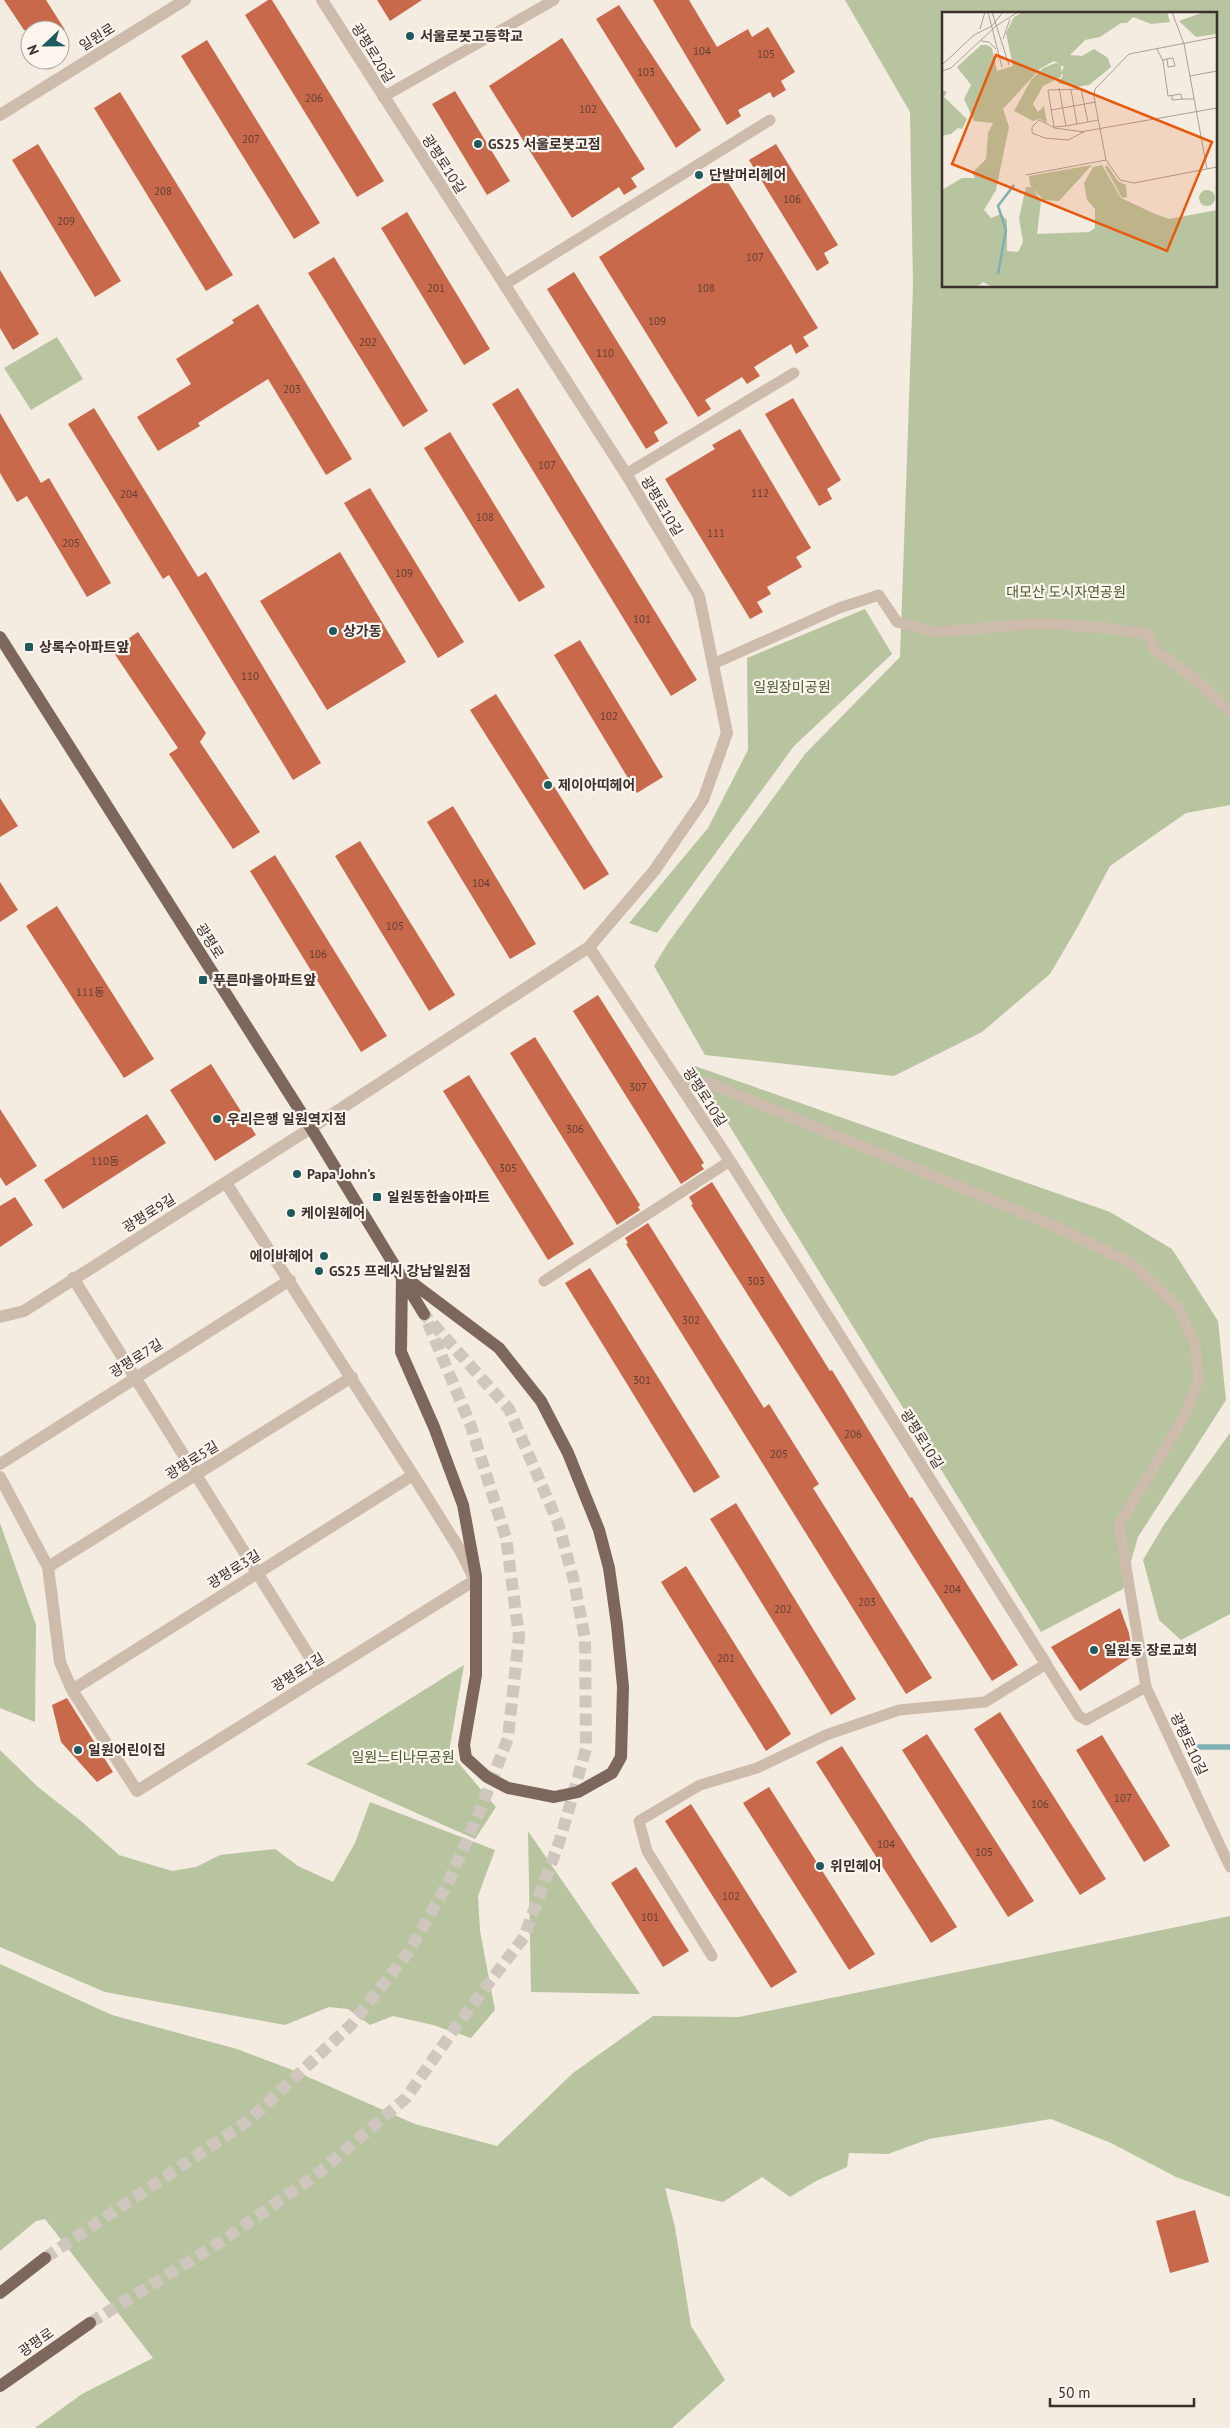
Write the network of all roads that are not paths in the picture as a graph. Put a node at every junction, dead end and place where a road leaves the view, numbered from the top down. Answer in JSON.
{"nodes":[{"id":1,"x":185,"y":0,"type":"edge"},
{"id":2,"x":322,"y":0,"type":"edge"},
{"id":3,"x":554,"y":0,"type":"edge"},
{"id":4,"x":383,"y":97,"type":"junction"},
{"id":5,"x":0,"y":116,"type":"edge"},
{"id":6,"x":770,"y":120,"type":"dead end"},
{"id":7,"x":504,"y":285,"type":"junction"},
{"id":8,"x":794,"y":373,"type":"dead end"},
{"id":9,"x":626,"y":474,"type":"junction"},
{"id":10,"x":0,"y":637,"type":"edge"},
{"id":11,"x":713,"y":664,"type":"junction"},
{"id":12,"x":1230,"y":712,"type":"edge"},
{"id":13,"x":589,"y":947,"type":"junction"},
{"id":14,"x":677,"y":1081,"type":"junction"},
{"id":15,"x":311,"y":1128,"type":"junction"},
{"id":16,"x":730,"y":1161,"type":"junction"},
{"id":17,"x":226,"y":1182,"type":"junction"},
{"id":18,"x":402,"y":1275,"type":"junction"},
{"id":19,"x":73,"y":1278,"type":"junction"},
{"id":20,"x":290,"y":1280,"type":"junction"},
{"id":21,"x":544,"y":1281,"type":"dead end"},
{"id":22,"x":424,"y":1314,"type":"tunnel mouth"},
{"id":23,"x":0,"y":1317,"type":"edge"},
{"id":24,"x":135,"y":1377,"type":"junction"},
{"id":25,"x":352,"y":1377,"type":"junction"},
{"id":26,"x":0,"y":1464,"type":"edge"},
{"id":27,"x":196,"y":1475,"type":"junction"},
{"id":28,"x":413,"y":1475,"type":"junction"},
{"id":29,"x":0,"y":1477,"type":"edge"},
{"id":30,"x":48,"y":1567,"type":"junction"},
{"id":31,"x":257,"y":1572,"type":"junction"},
{"id":32,"x":1046,"y":1664,"type":"junction"},
{"id":33,"x":321,"y":1675,"type":"junction"},
{"id":34,"x":1146,"y":1687,"type":"junction"},
{"id":35,"x":72,"y":1690,"type":"junction"},
{"id":36,"x":1230,"y":1867,"type":"edge"},
{"id":37,"x":712,"y":1956,"type":"dead end"},
{"id":38,"x":46,"y":2258,"type":"tunnel mouth"},
{"id":39,"x":0,"y":2293,"type":"edge"},
{"id":40,"x":90,"y":2323,"type":"tunnel mouth"},
{"id":41,"x":0,"y":2386,"type":"edge"}],
"edges":[{"from":1,"to":5,"type":"street","name":"일원로"},
{"from":2,"to":4,"type":"street","name":"광평로20길"},
{"from":3,"to":4,"type":"lane"},
{"from":4,"to":7,"type":"street","name":"광평로10길"},
{"from":6,"to":7,"type":"lane"},
{"from":7,"to":9,"type":"street","name":"광평로10길"},
{"from":8,"to":9,"type":"lane"},
{"from":9,"to":11,"type":"street","name":"광평로10길"},
{"from":10,"to":15,"type":"main road","name":"광평로"},
{"from":11,"to":12,"type":"lane"},
{"from":11,"to":13,"type":"street","name":"광평로10길"},
{"from":13,"to":14,"type":"street","name":"광평로10길"},
{"from":13,"to":15,"type":"street","name":"광평로10길"},
{"from":14,"to":16,"type":"street","name":"광평로10길"},
{"from":14,"to":34,"type":"lane"},
{"from":15,"to":17,"type":"street","name":"광평로9길"},
{"from":15,"to":18,"type":"main road","name":"광평로"},
{"from":16,"to":21,"type":"lane"},
{"from":16,"to":32,"type":"street","name":"광평로10길"},
{"from":17,"to":19,"type":"street","name":"광평로9길"},
{"from":17,"to":20,"type":"street"},
{"from":18,"to":18,"type":"main road"},
{"from":18,"to":22,"type":"main road","name":"광평로"},
{"from":19,"to":23,"type":"street","name":"광평로9길"},
{"from":19,"to":24,"type":"street"},
{"from":20,"to":24,"type":"street","name":"광평로7길"},
{"from":20,"to":25,"type":"street"},
{"from":24,"to":26,"type":"street","name":"광평로7길"},
{"from":24,"to":27,"type":"street"},
{"from":25,"to":27,"type":"street","name":"광평로5길"},
{"from":25,"to":28,"type":"street"},
{"from":27,"to":30,"type":"street","name":"광평로5길"},
{"from":27,"to":31,"type":"street"},
{"from":28,"to":31,"type":"street","name":"광평로3길"},
{"from":28,"to":33,"type":"street","name":"광평로1길"},
{"from":29,"to":30,"type":"street"},
{"from":30,"to":35,"type":"street"},
{"from":31,"to":33,"type":"street"},
{"from":31,"to":35,"type":"street","name":"광평로3길"},
{"from":32,"to":34,"type":"lane","name":"광평로10길"},
{"from":32,"to":37,"type":"lane"},
{"from":33,"to":35,"type":"street","name":"광평로1길"},
{"from":34,"to":36,"type":"lane","name":"광평로10길"},
{"from":38,"to":39,"type":"main road"},
{"from":40,"to":41,"type":"main road","name":"광평로"}]}
